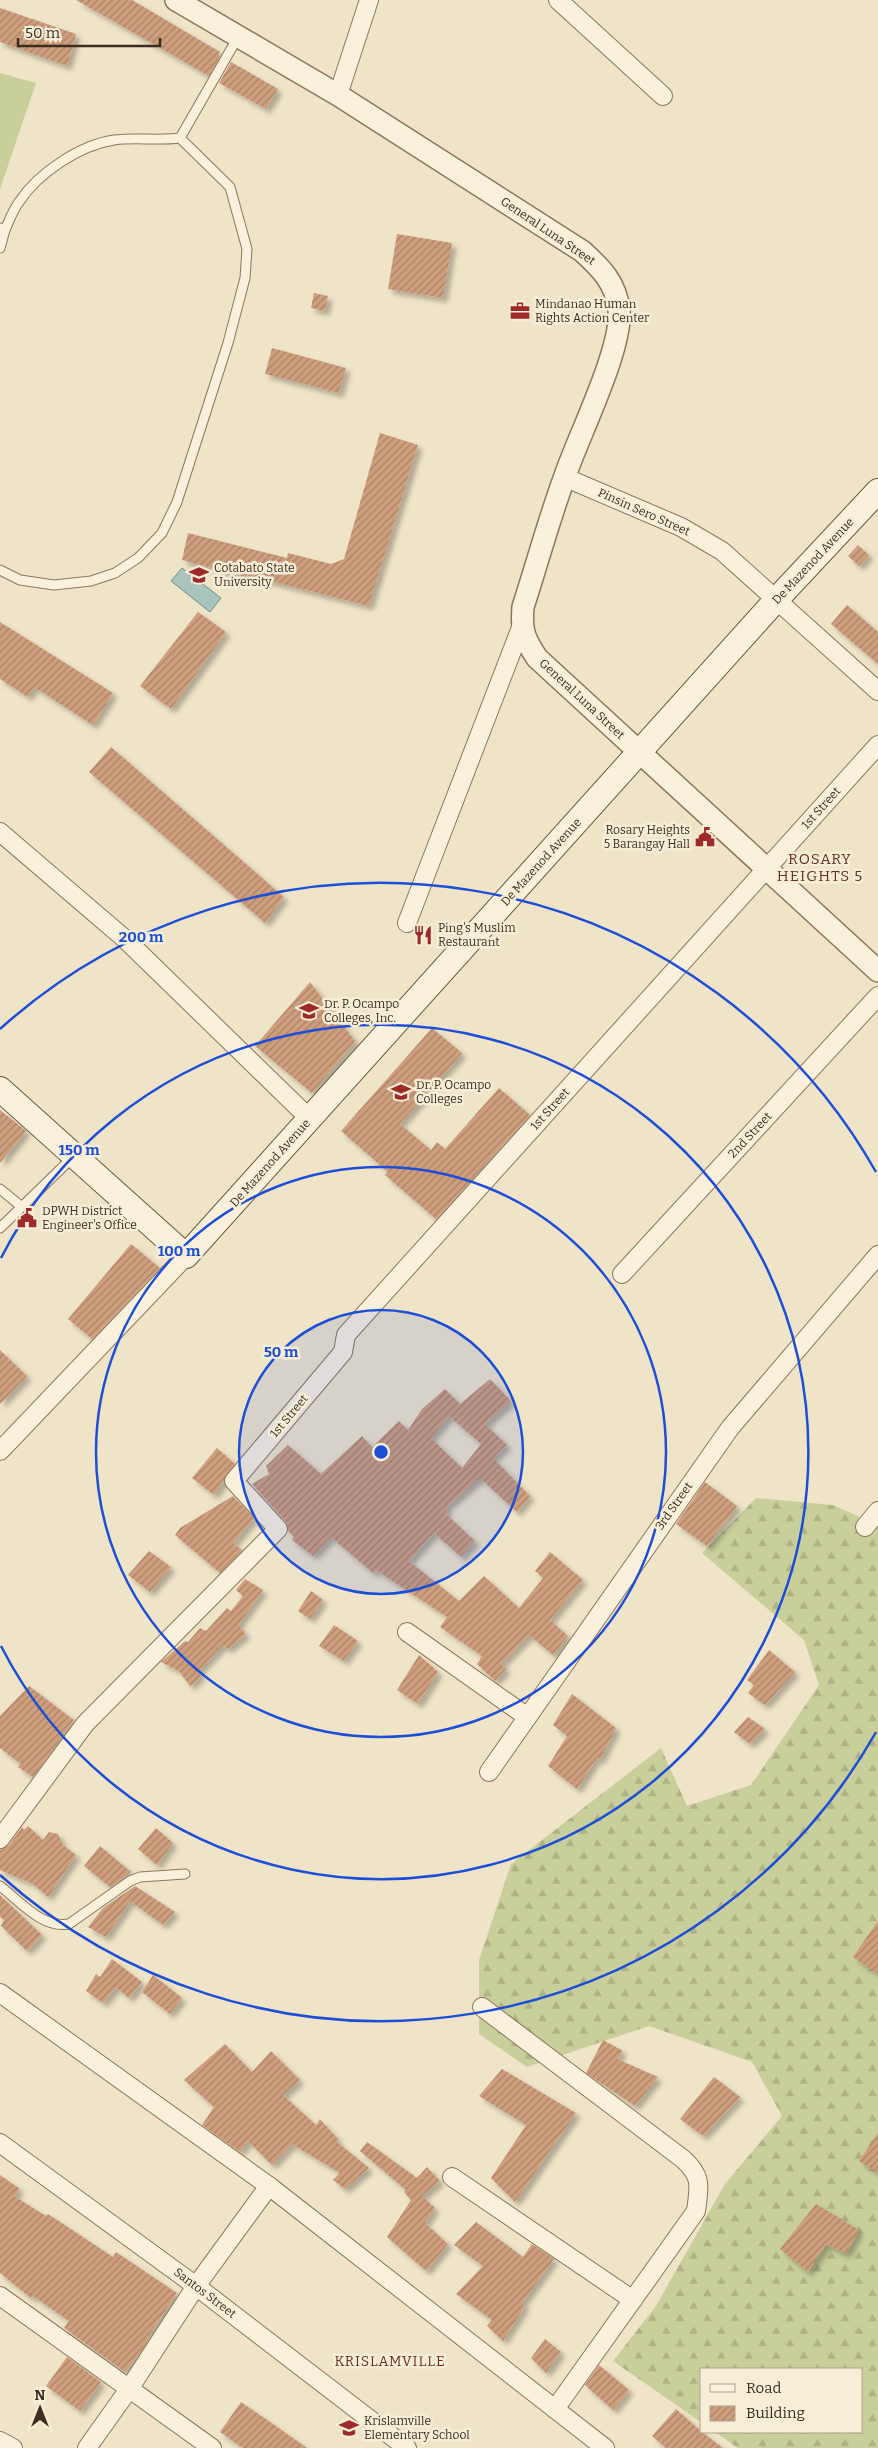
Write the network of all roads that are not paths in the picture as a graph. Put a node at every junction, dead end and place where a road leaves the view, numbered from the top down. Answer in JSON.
{"nodes":[{"id":1,"x":176,"y":0,"type":"edge"},
{"id":2,"x":369,"y":0,"type":"edge"},
{"id":3,"x":558,"y":0,"type":"edge"},
{"id":4,"x":238,"y":37,"type":"junction"},
{"id":5,"x":338,"y":95,"type":"junction"},
{"id":6,"x":663,"y":96,"type":"dead end"},
{"id":7,"x":180,"y":138,"type":"junction"},
{"id":8,"x":2,"y":229,"type":"edge"},
{"id":9,"x":0,"y":248,"type":"edge"},
{"id":10,"x":564,"y":477,"type":"junction"},
{"id":11,"x":878,"y":491,"type":"edge"},
{"id":12,"x":0,"y":570,"type":"edge"},
{"id":13,"x":776,"y":600,"type":"junction"},
{"id":14,"x":522,"y":625,"type":"junction"},
{"id":15,"x":878,"y":691,"type":"edge"},
{"id":16,"x":878,"y":745,"type":"edge"},
{"id":17,"x":640,"y":752,"type":"junction"},
{"id":18,"x":0,"y":832,"type":"edge"},
{"id":19,"x":766,"y":869,"type":"junction"},
{"id":20,"x":406,"y":923,"type":"dead end"},
{"id":21,"x":878,"y":972,"type":"edge"},
{"id":22,"x":878,"y":996,"type":"edge"},
{"id":23,"x":0,"y":1088,"type":"edge"},
{"id":24,"x":310,"y":1118,"type":"junction"},
{"id":25,"x":74,"y":1156,"type":"junction"},
{"id":26,"x":0,"y":1189,"type":"edge"},
{"id":27,"x":22,"y":1207,"type":"junction"},
{"id":28,"x":0,"y":1228,"type":"edge"},
{"id":29,"x":878,"y":1255,"type":"edge"},
{"id":30,"x":186,"y":1256,"type":"junction"},
{"id":31,"x":622,"y":1274,"type":"dead end"},
{"id":32,"x":0,"y":1452,"type":"edge"},
{"id":33,"x":878,"y":1510,"type":"edge"},
{"id":34,"x":865,"y":1527,"type":"dead end"},
{"id":35,"x":408,"y":1632,"type":"dead end"},
{"id":36,"x":526,"y":1716,"type":"junction"},
{"id":37,"x":489,"y":1772,"type":"dead end"},
{"id":38,"x":0,"y":1839,"type":"edge"},
{"id":39,"x":185,"y":1874,"type":"dead end"},
{"id":40,"x":0,"y":1886,"type":"edge"},
{"id":41,"x":0,"y":1994,"type":"edge"},
{"id":42,"x":482,"y":2007,"type":"dead end"},
{"id":43,"x":0,"y":2143,"type":"edge"},
{"id":44,"x":452,"y":2177,"type":"dead end"},
{"id":45,"x":269,"y":2186,"type":"junction"},
{"id":46,"x":196,"y":2286,"type":"junction"},
{"id":47,"x":0,"y":2296,"type":"edge"},
{"id":48,"x":633,"y":2300,"type":"junction"},
{"id":49,"x":129,"y":2388,"type":"junction"},
{"id":50,"x":555,"y":2409,"type":"junction"},
{"id":51,"x":0,"y":2441,"type":"edge"},
{"id":52,"x":13,"y":2448,"type":"edge"},
{"id":53,"x":87,"y":2448,"type":"edge"},
{"id":54,"x":212,"y":2448,"type":"edge"},
{"id":55,"x":407,"y":2448,"type":"edge"},
{"id":56,"x":605,"y":2448,"type":"edge"}],
"edges":[{"from":1,"to":4,"type":"street","name":"General Luna Street"},
{"from":2,"to":5,"type":"street"},
{"from":3,"to":6,"type":"street"},
{"from":4,"to":5,"type":"street","name":"General Luna Street"},
{"from":4,"to":7,"type":"lane"},
{"from":5,"to":10,"type":"street","name":"General Luna Street"},
{"from":7,"to":8,"type":"lane"},
{"from":7,"to":12,"type":"lane"},
{"from":8,"to":9,"type":"lane"},
{"from":10,"to":13,"type":"street","name":"Pinsin Sero Street"},
{"from":10,"to":14,"type":"street","name":"General Luna Street"},
{"from":11,"to":13,"type":"main road","name":"De Mazenod Avenue"},
{"from":13,"to":15,"type":"street","name":"Pinsin Sero Street"},
{"from":13,"to":17,"type":"main road","name":"De Mazenod Avenue"},
{"from":14,"to":17,"type":"street","name":"General Luna Street"},
{"from":14,"to":20,"type":"street"},
{"from":16,"to":19,"type":"street","name":"1st Street"},
{"from":17,"to":19,"type":"street","name":"General Luna Street"},
{"from":17,"to":24,"type":"main road","name":"De Mazenod Avenue"},
{"from":18,"to":24,"type":"street"},
{"from":19,"to":21,"type":"street","name":"General Luna Street"},
{"from":19,"to":38,"type":"street","name":"1st Street"},
{"from":22,"to":31,"type":"street","name":"2nd Street"},
{"from":23,"to":25,"type":"main road"},
{"from":24,"to":30,"type":"main road","name":"De Mazenod Avenue"},
{"from":25,"to":27,"type":"lane"},
{"from":25,"to":30,"type":"main road"},
{"from":26,"to":27,"type":"lane"},
{"from":27,"to":28,"type":"lane"},
{"from":29,"to":36,"type":"street","name":"3rd Street"},
{"from":30,"to":32,"type":"street"},
{"from":33,"to":34,"type":"street"},
{"from":35,"to":36,"type":"street"},
{"from":36,"to":37,"type":"street","name":"3rd Street"},
{"from":39,"to":40,"type":"lane"},
{"from":41,"to":45,"type":"street"},
{"from":42,"to":48,"type":"street"},
{"from":43,"to":46,"type":"street","name":"Santos Street"},
{"from":44,"to":48,"type":"street"},
{"from":45,"to":46,"type":"street"},
{"from":45,"to":50,"type":"street"},
{"from":46,"to":49,"type":"street"},
{"from":46,"to":55,"type":"street","name":"Santos Street"},
{"from":47,"to":49,"type":"street"},
{"from":48,"to":50,"type":"street"},
{"from":49,"to":53,"type":"street"},
{"from":49,"to":54,"type":"street"},
{"from":50,"to":56,"type":"street"},
{"from":51,"to":52,"type":"street"}]}
